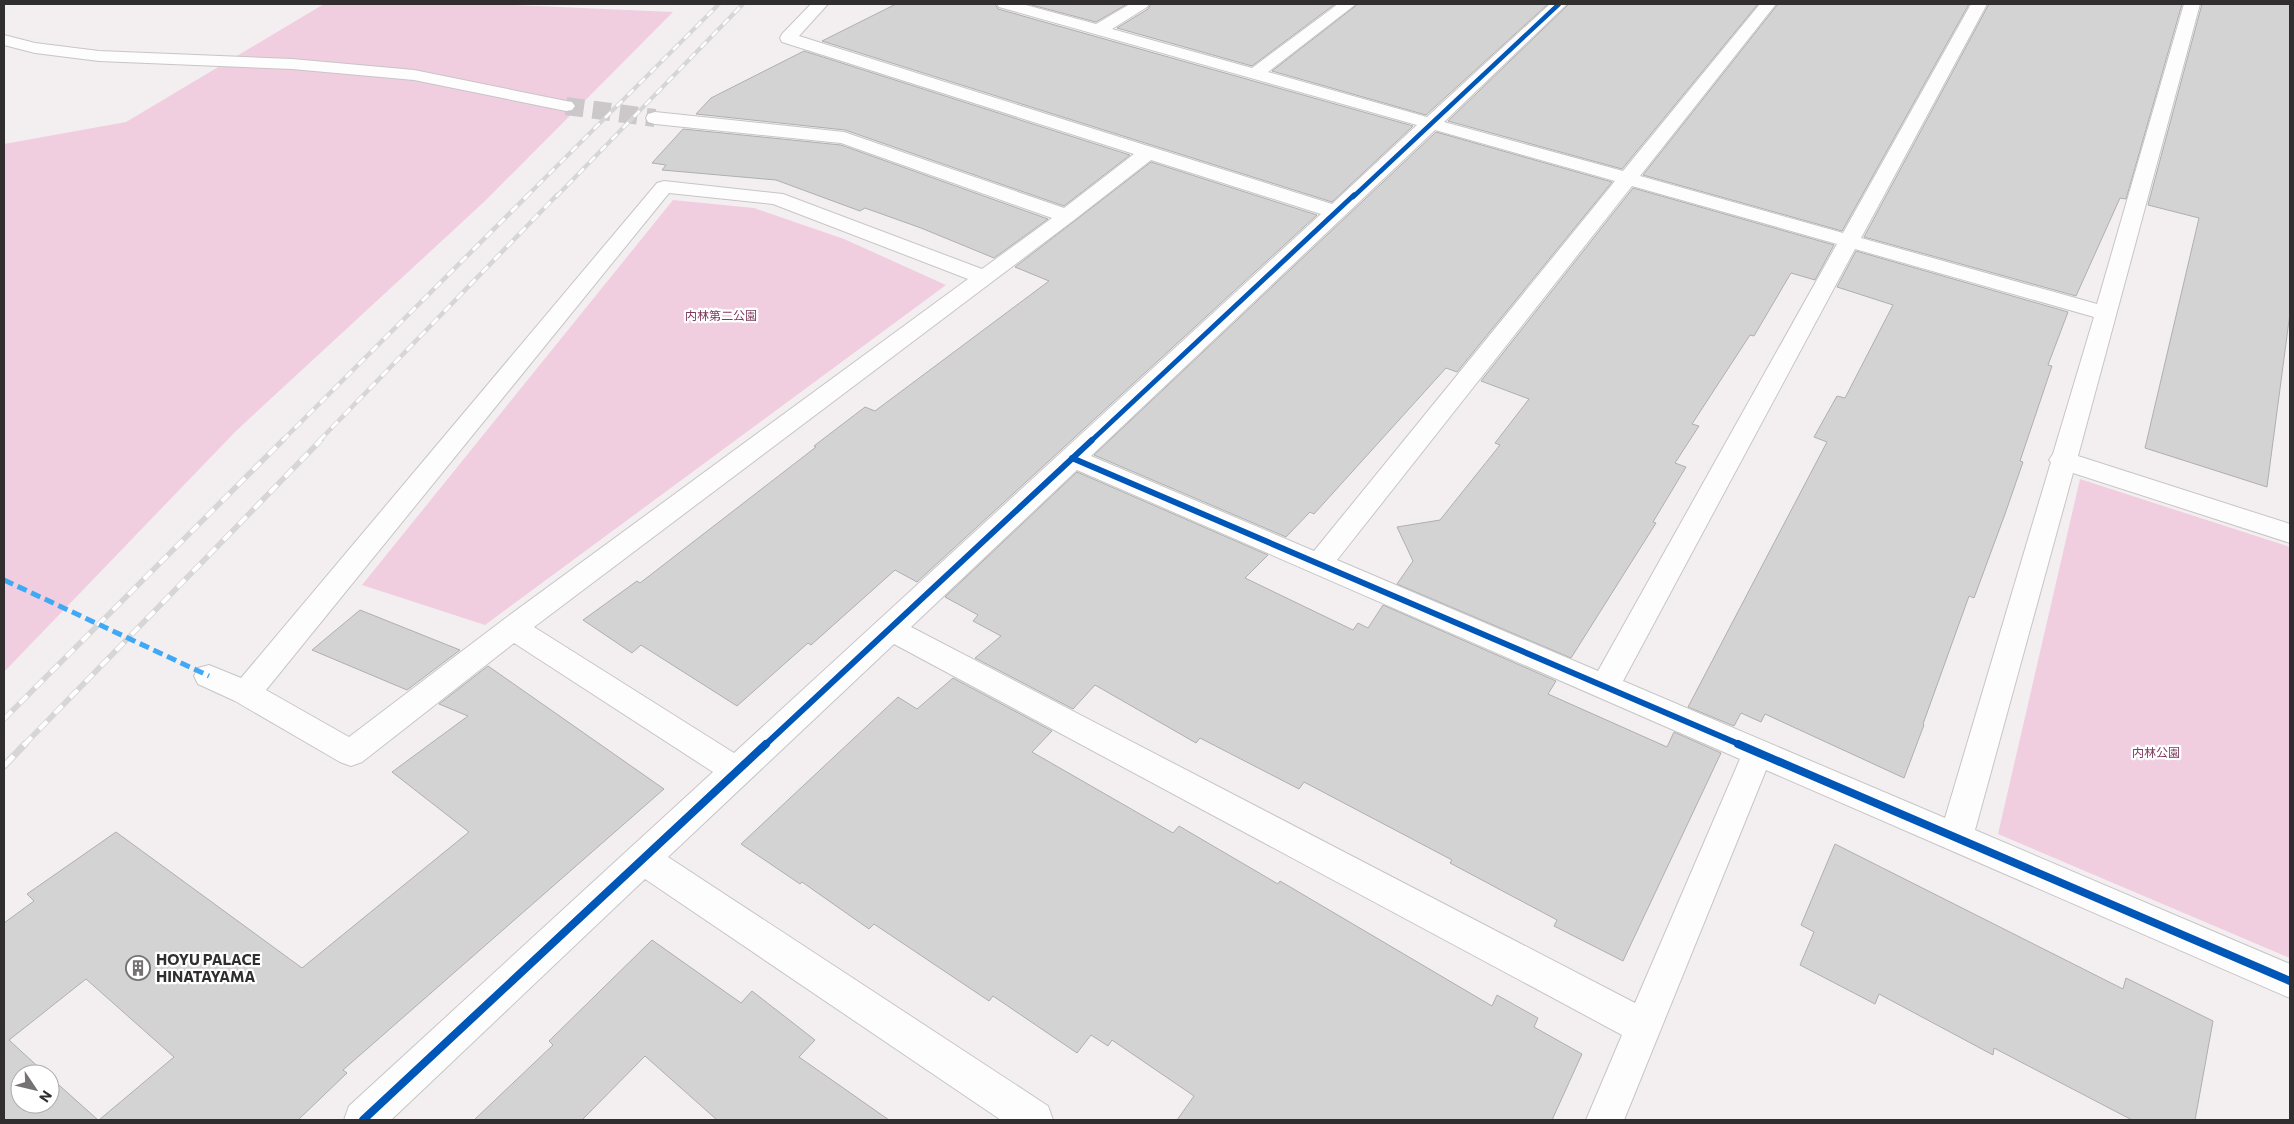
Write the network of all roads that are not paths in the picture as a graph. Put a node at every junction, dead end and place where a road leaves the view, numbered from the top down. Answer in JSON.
{"nodes":[{"id":1,"x":820,"y":4,"type":"edge"},
{"id":2,"x":1006,"y":4,"type":"edge"},
{"id":3,"x":1141,"y":4,"type":"edge"},
{"id":4,"x":1348,"y":4,"type":"edge"},
{"id":5,"x":1559,"y":4,"type":"edge"},
{"id":6,"x":1768,"y":4,"type":"edge"},
{"id":7,"x":1979,"y":4,"type":"edge"},
{"id":8,"x":2192,"y":4,"type":"edge"},
{"id":9,"x":1099,"y":30,"type":"junction"},
{"id":10,"x":4,"y":40,"type":"edge"},
{"id":11,"x":1255,"y":74,"type":"junction"},
{"id":12,"x":566,"y":106,"type":"tunnel mouth"},
{"id":13,"x":655,"y":118,"type":"tunnel mouth"},
{"id":14,"x":1431,"y":123,"type":"junction"},
{"id":15,"x":1149,"y":152,"type":"junction"},
{"id":16,"x":1628,"y":178,"type":"junction"},
{"id":17,"x":1336,"y":212,"type":"junction"},
{"id":18,"x":1067,"y":216,"type":"junction"},
{"id":19,"x":1849,"y":240,"type":"junction"},
{"id":20,"x":983,"y":278,"type":"junction"},
{"id":21,"x":2106,"y":313,"type":"junction"},
{"id":22,"x":1072,"y":458,"type":"junction"},
{"id":23,"x":2062,"y":460,"type":"junction"},
{"id":24,"x":2290,"y":534,"type":"edge"},
{"id":25,"x":1319,"y":564,"type":"junction"},
{"id":26,"x":513,"y":628,"type":"junction"},
{"id":27,"x":889,"y":628,"type":"junction"},
{"id":28,"x":209,"y":676,"type":"dead end"},
{"id":29,"x":1604,"y":686,"type":"junction"},
{"id":30,"x":246,"y":693,"type":"junction"},
{"id":31,"x":1758,"y":752,"type":"junction"},
{"id":32,"x":737,"y":771,"type":"junction"},
{"id":33,"x":1956,"y":838,"type":"junction"},
{"id":34,"x":643,"y":859,"type":"junction"},
{"id":35,"x":2290,"y":980,"type":"edge"},
{"id":36,"x":1644,"y":1027,"type":"junction"},
{"id":37,"x":363,"y":1120,"type":"edge"},
{"id":38,"x":1034,"y":1120,"type":"edge"},
{"id":39,"x":1606,"y":1120,"type":"edge"}],
"edges":[{"from":1,"to":15,"type":"street"},
{"from":2,"to":9,"type":"street"},
{"from":3,"to":9,"type":"street"},
{"from":4,"to":11,"type":"street"},
{"from":5,"to":14,"type":"street"},
{"from":6,"to":16,"type":"street"},
{"from":7,"to":19,"type":"street"},
{"from":8,"to":21,"type":"street"},
{"from":9,"to":11,"type":"street"},
{"from":10,"to":12,"type":"street"},
{"from":11,"to":14,"type":"street"},
{"from":13,"to":18,"type":"street"},
{"from":14,"to":16,"type":"street"},
{"from":14,"to":17,"type":"street"},
{"from":15,"to":17,"type":"street"},
{"from":15,"to":18,"type":"street"},
{"from":16,"to":19,"type":"street"},
{"from":16,"to":25,"type":"street"},
{"from":17,"to":22,"type":"street"},
{"from":18,"to":20,"type":"street"},
{"from":19,"to":21,"type":"street"},
{"from":19,"to":29,"type":"street"},
{"from":20,"to":26,"type":"street"},
{"from":20,"to":30,"type":"street"},
{"from":21,"to":23,"type":"street"},
{"from":22,"to":25,"type":"street"},
{"from":22,"to":27,"type":"street"},
{"from":23,"to":24,"type":"street"},
{"from":23,"to":33,"type":"street"},
{"from":25,"to":29,"type":"street"},
{"from":26,"to":30,"type":"street"},
{"from":26,"to":32,"type":"street"},
{"from":27,"to":32,"type":"street"},
{"from":27,"to":36,"type":"street"},
{"from":28,"to":30,"type":"street"},
{"from":29,"to":31,"type":"street"},
{"from":31,"to":33,"type":"street"},
{"from":31,"to":36,"type":"street"},
{"from":32,"to":34,"type":"street"},
{"from":33,"to":35,"type":"street"},
{"from":34,"to":37,"type":"street"},
{"from":34,"to":38,"type":"street"},
{"from":36,"to":39,"type":"street"}]}
